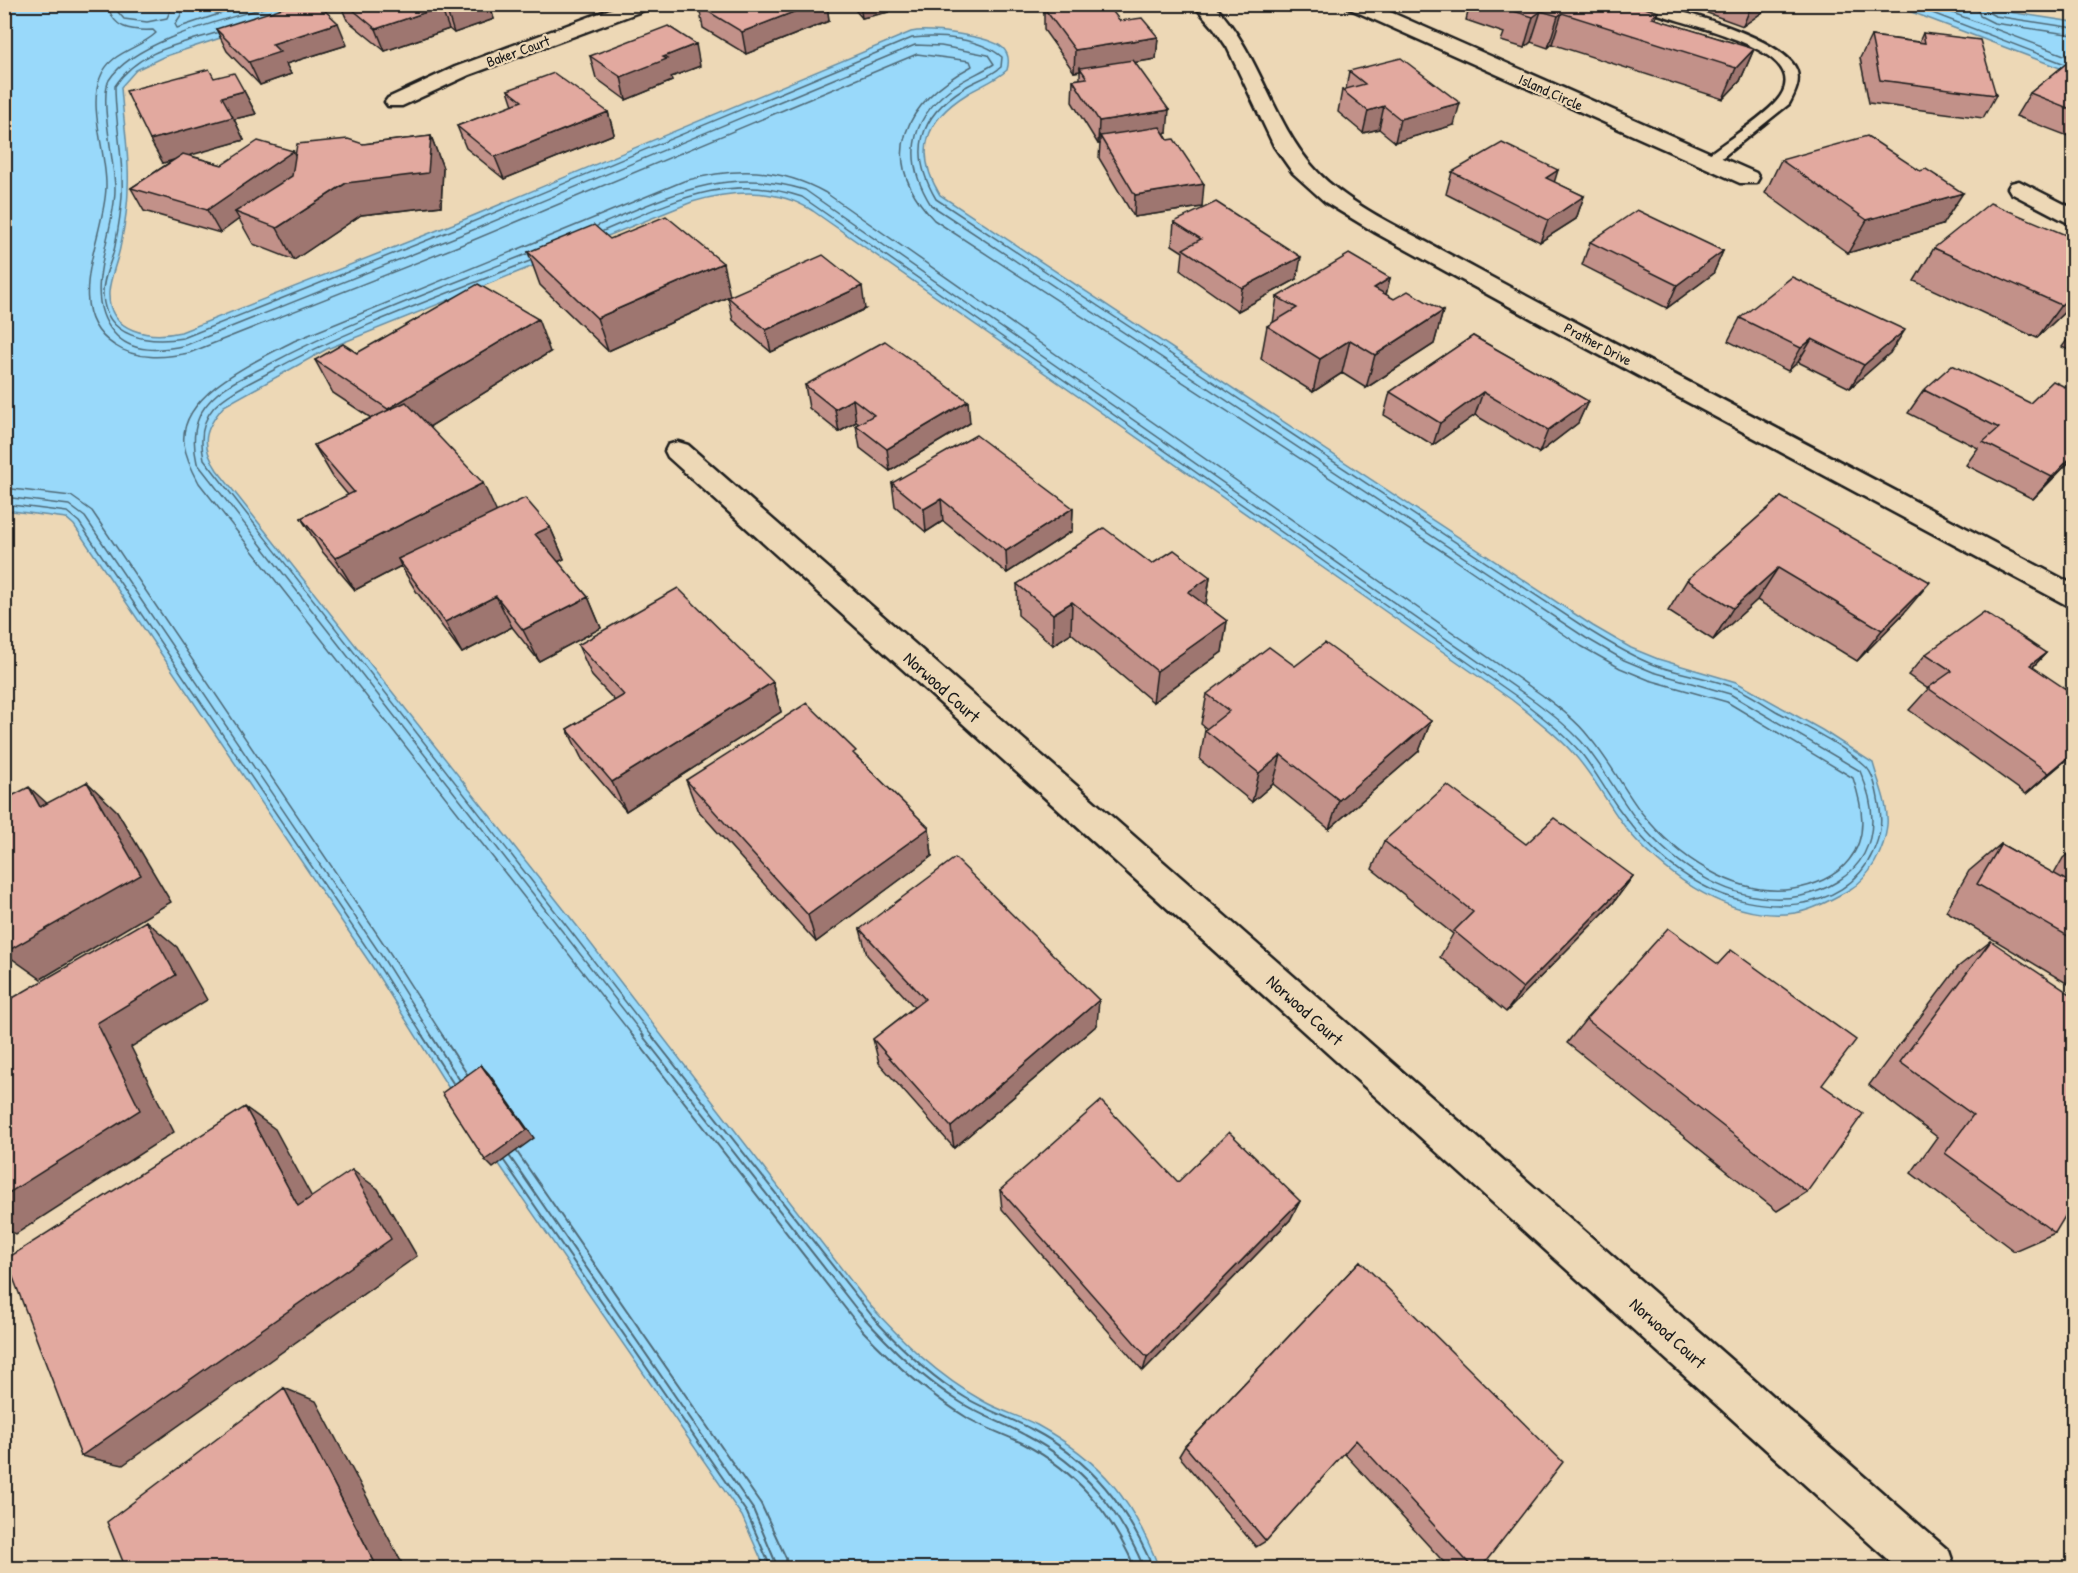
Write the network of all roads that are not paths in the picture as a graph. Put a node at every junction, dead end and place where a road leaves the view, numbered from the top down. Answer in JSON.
{"nodes":[{"id":1,"x":643,"y":4,"type":"edge"},
{"id":2,"x":1202,"y":4,"type":"edge"},
{"id":3,"x":1355,"y":4,"type":"edge"},
{"id":4,"x":1642,"y":4,"type":"edge"},
{"id":5,"x":395,"y":102,"type":"dead end"},
{"id":6,"x":1710,"y":161,"type":"junction"},
{"id":7,"x":1749,"y":178,"type":"dead end"},
{"id":8,"x":2019,"y":188,"type":"dead end"},
{"id":9,"x":2073,"y":219,"type":"edge"},
{"id":10,"x":678,"y":451,"type":"dead end"},
{"id":11,"x":2073,"y":598,"type":"edge"},
{"id":12,"x":1932,"y":1569,"type":"edge"}],
"edges":[{"from":1,"to":5,"type":"street","name":"Baker Court"},
{"from":2,"to":11,"type":"street","name":"Prather Drive"},
{"from":3,"to":6,"type":"street","name":"Island Circle"},
{"from":4,"to":6,"type":"lane"},
{"from":6,"to":7,"type":"street","name":"Island Circle"},
{"from":8,"to":9,"type":"street"},
{"from":10,"to":12,"type":"street","name":"Norwood Court"}]}
